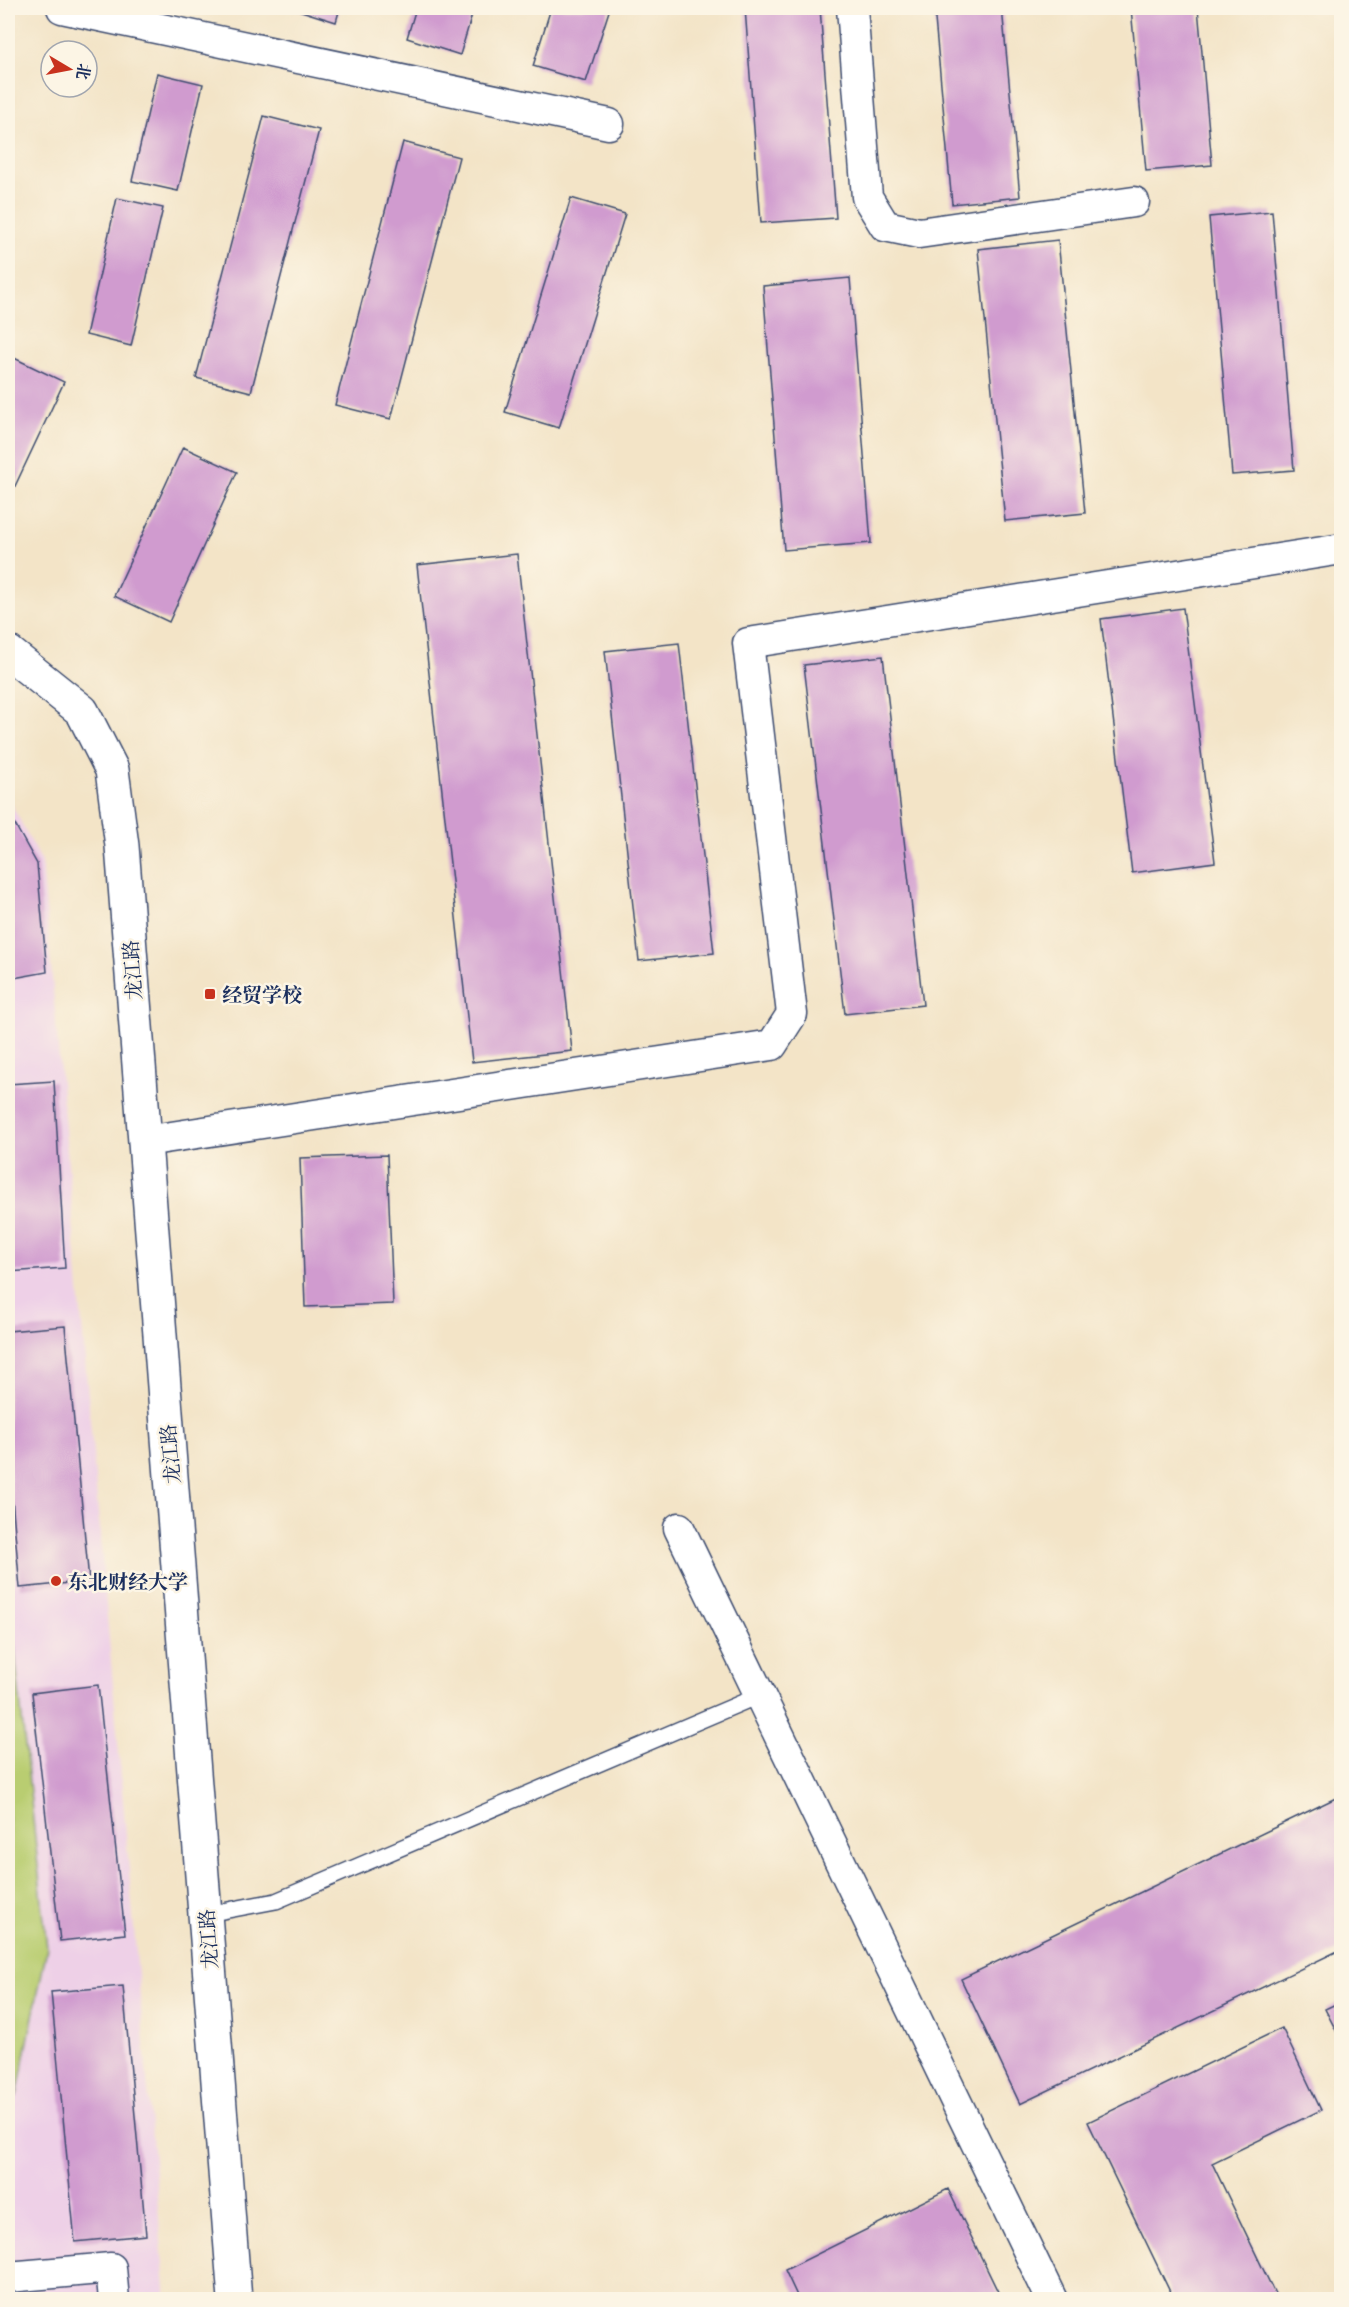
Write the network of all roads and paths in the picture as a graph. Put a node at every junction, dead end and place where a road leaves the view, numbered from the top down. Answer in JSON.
{"nodes":[{"id":1,"x":62,"y":8,"type":"edge"},
{"id":2,"x":852,"y":8,"type":"edge"},
{"id":3,"x":609,"y":124,"type":"dead end"},
{"id":4,"x":1134,"y":202,"type":"dead end"},
{"id":5,"x":1341,"y":549,"type":"edge"},
{"id":6,"x":8,"y":652,"type":"edge"},
{"id":7,"x":145,"y":1141,"type":"junction"},
{"id":8,"x":679,"y":1528,"type":"dead end"},
{"id":9,"x":760,"y":1695,"type":"junction"},
{"id":10,"x":207,"y":1914,"type":"junction"},
{"id":11,"x":8,"y":2277,"type":"edge"},
{"id":12,"x":114,"y":2300,"type":"edge"},
{"id":13,"x":235,"y":2300,"type":"edge"},
{"id":14,"x":1052,"y":2300,"type":"edge"}],
"edges":[{"from":1,"to":3,"type":"street"},
{"from":2,"to":4,"type":"street"},
{"from":5,"to":7,"type":"street"},
{"from":6,"to":7,"type":"street","name":"龙江路"},
{"from":7,"to":10,"type":"street","name":"龙江路"},
{"from":8,"to":9,"type":"street"},
{"from":9,"to":10,"type":"lane"},
{"from":9,"to":14,"type":"street"},
{"from":10,"to":13,"type":"street","name":"龙江路"},
{"from":11,"to":12,"type":"street"}]}
